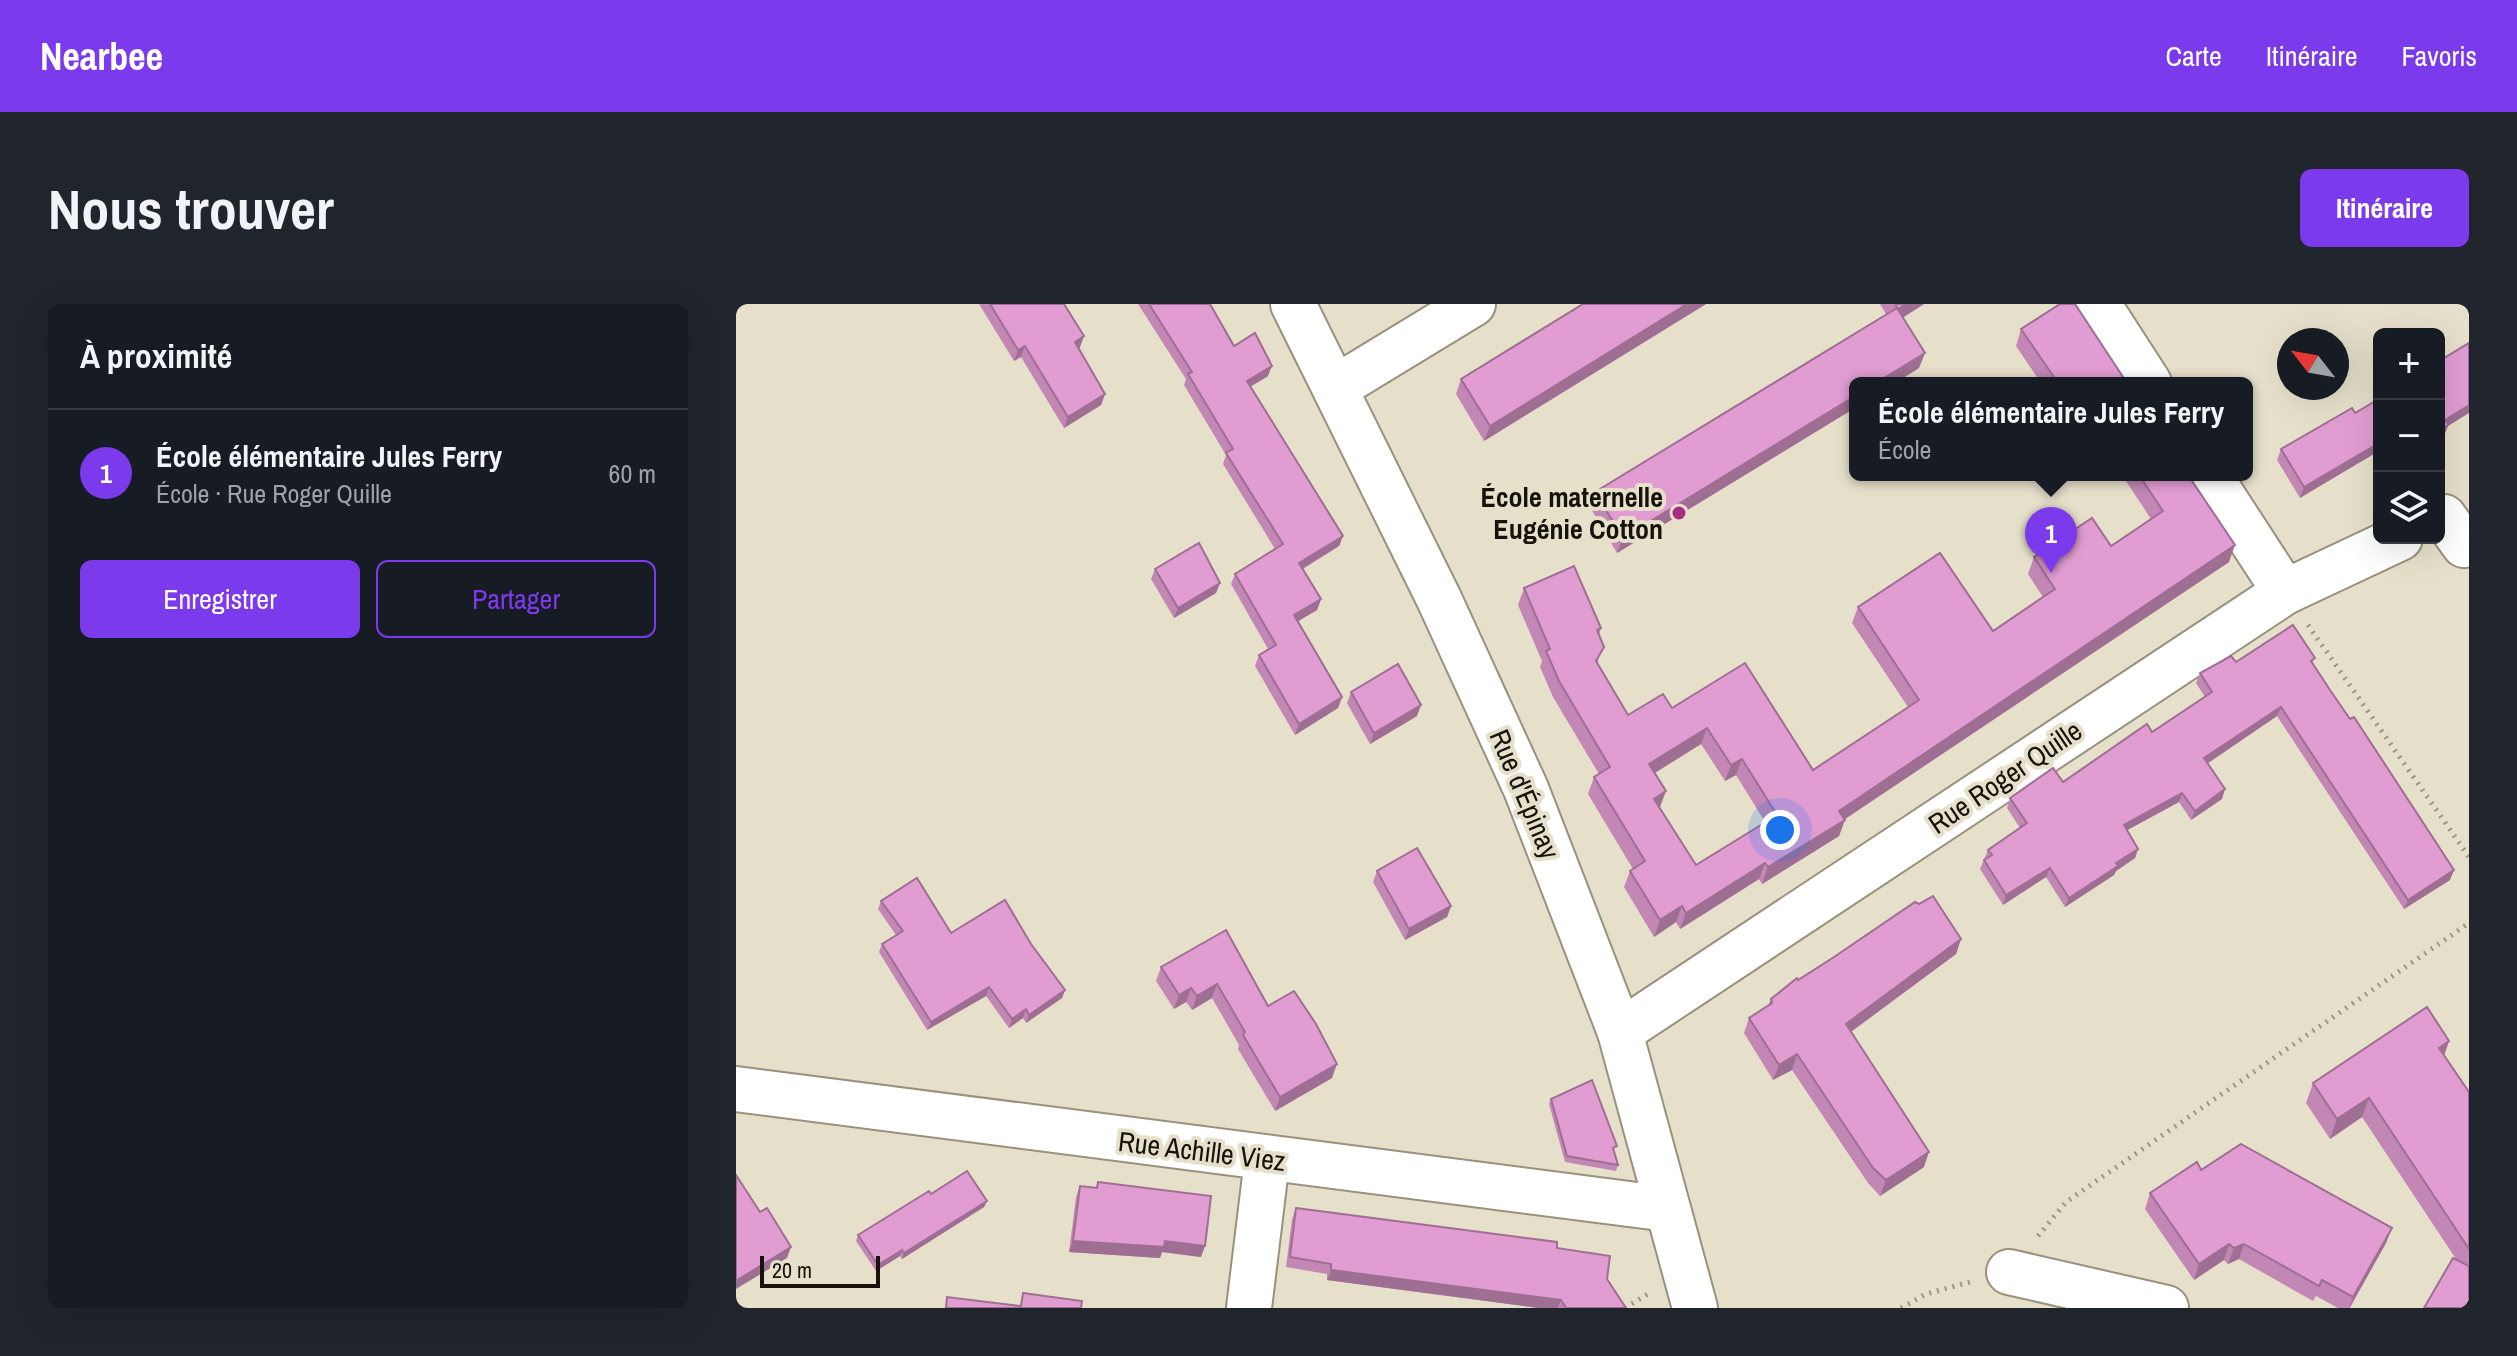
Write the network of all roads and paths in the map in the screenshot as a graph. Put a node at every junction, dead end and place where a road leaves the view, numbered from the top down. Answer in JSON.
{"nodes":[{"id":1,"x":1293,"y":304,"type":"edge"},
{"id":2,"x":1473,"y":304,"type":"edge"},
{"id":3,"x":2098,"y":304,"type":"edge"},
{"id":4,"x":2145,"y":377,"type":"edge"},
{"id":5,"x":1335,"y":388,"type":"junction"},
{"id":6,"x":2213,"y":481,"type":"edge"},
{"id":7,"x":2387,"y":544,"type":"edge"},
{"id":8,"x":2285,"y":592,"type":"junction"},
{"id":9,"x":2469,"y":857,"type":"edge"},
{"id":10,"x":2469,"y":923,"type":"edge"},
{"id":11,"x":1620,"y":1032,"type":"junction"},
{"id":12,"x":736,"y":1089,"type":"edge"},
{"id":13,"x":1267,"y":1160,"type":"junction"},
{"id":14,"x":1668,"y":1209,"type":"junction"},
{"id":15,"x":2009,"y":1272,"type":"junction"},
{"id":16,"x":1249,"y":1308,"type":"edge"},
{"id":17,"x":1695,"y":1308,"type":"edge"},
{"id":18,"x":1901,"y":1308,"type":"edge"},
{"id":19,"x":2166,"y":1308,"type":"edge"}],
"edges":[{"from":1,"to":5,"type":"street","name":"Rue d'Épinay"},
{"from":2,"to":5,"type":"street"},
{"from":3,"to":4,"type":"street"},
{"from":5,"to":11,"type":"street","name":"Rue d'Épinay"},
{"from":6,"to":8,"type":"street"},
{"from":7,"to":8,"type":"street","name":"Rue Roger Quille"},
{"from":8,"to":9,"type":"path"},
{"from":8,"to":11,"type":"street","name":"Rue Roger Quille"},
{"from":10,"to":15,"type":"path"},
{"from":11,"to":14,"type":"street","name":"Rue d'Épinay"},
{"from":12,"to":13,"type":"street","name":"Rue Achille Viez"},
{"from":13,"to":14,"type":"street","name":"Rue Achille Viez"},
{"from":13,"to":16,"type":"street"},
{"from":14,"to":17,"type":"street","name":"Rue d'Épinay"},
{"from":15,"to":18,"type":"path"},
{"from":15,"to":19,"type":"street"}]}
